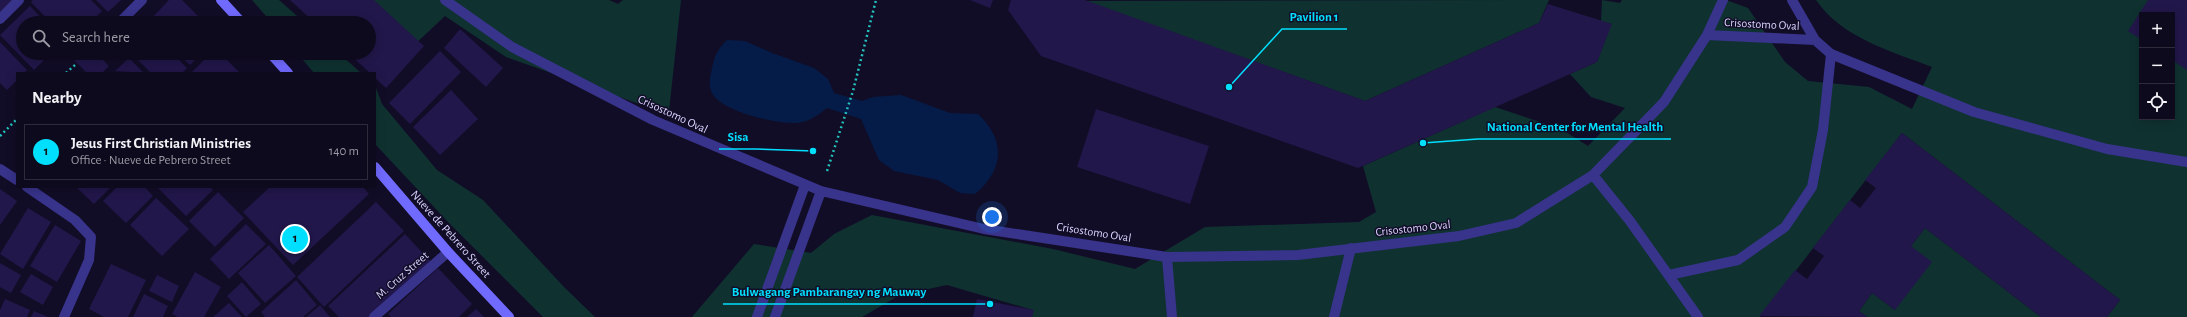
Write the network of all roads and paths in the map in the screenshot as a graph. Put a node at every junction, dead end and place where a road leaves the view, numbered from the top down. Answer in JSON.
{"nodes":[{"id":1,"x":19,"y":0,"type":"edge"},
{"id":2,"x":142,"y":0,"type":"edge"},
{"id":3,"x":221,"y":0,"type":"edge"},
{"id":4,"x":445,"y":0,"type":"edge"},
{"id":5,"x":876,"y":0,"type":"edge"},
{"id":6,"x":1723,"y":0,"type":"edge"},
{"id":7,"x":1792,"y":0,"type":"edge"},
{"id":8,"x":126,"y":16,"type":"edge"},
{"id":9,"x":236,"y":16,"type":"edge"},
{"id":10,"x":0,"y":19,"type":"edge"},
{"id":11,"x":1707,"y":35,"type":"junction"},
{"id":12,"x":1815,"y":40,"type":"junction"},
{"id":13,"x":1831,"y":54,"type":"junction"},
{"id":14,"x":276,"y":60,"type":"edge"},
{"id":15,"x":75,"y":64,"type":"dead end"},
{"id":16,"x":67,"y":72,"type":"edge"},
{"id":17,"x":287,"y":72,"type":"edge"},
{"id":18,"x":16,"y":120,"type":"edge"},
{"id":19,"x":0,"y":136,"type":"edge"},
{"id":20,"x":2187,"y":162,"type":"edge"},
{"id":21,"x":376,"y":168,"type":"edge"},
{"id":22,"x":0,"y":169,"type":"edge"},
{"id":23,"x":1593,"y":175,"type":"junction"},
{"id":24,"x":16,"y":179,"type":"edge"},
{"id":25,"x":805,"y":185,"type":"junction"},
{"id":26,"x":28,"y":188,"type":"edge"},
{"id":27,"x":821,"y":191,"type":"junction"},
{"id":28,"x":1351,"y":248,"type":"junction"},
{"id":29,"x":448,"y":252,"type":"junction"},
{"id":30,"x":1167,"y":257,"type":"junction"},
{"id":31,"x":1669,"y":275,"type":"junction"},
{"id":32,"x":64,"y":317,"type":"edge"},
{"id":33,"x":374,"y":317,"type":"edge"},
{"id":34,"x":509,"y":317,"type":"edge"},
{"id":35,"x":757,"y":317,"type":"edge"},
{"id":36,"x":775,"y":317,"type":"edge"},
{"id":37,"x":1172,"y":317,"type":"edge"},
{"id":38,"x":1334,"y":317,"type":"edge"},
{"id":39,"x":1698,"y":317,"type":"edge"}],
"edges":[{"from":1,"to":10,"type":"street"},
{"from":2,"to":8,"type":"street"},
{"from":3,"to":9,"type":"main road"},
{"from":4,"to":25,"type":"street","name":"Crisostomo Oval"},
{"from":5,"to":27,"type":"path"},
{"from":6,"to":11,"type":"street","name":"Crisostomo Oval"},
{"from":7,"to":12,"type":"street"},
{"from":11,"to":12,"type":"street","name":"Crisostomo Oval"},
{"from":11,"to":23,"type":"street","name":"Crisostomo Oval"},
{"from":12,"to":13,"type":"street"},
{"from":13,"to":20,"type":"street"},
{"from":13,"to":31,"type":"street"},
{"from":14,"to":17,"type":"main road"},
{"from":15,"to":16,"type":"path"},
{"from":18,"to":19,"type":"path"},
{"from":21,"to":29,"type":"main road","name":"Nueve de Pebrero Street"},
{"from":22,"to":24,"type":"street"},
{"from":23,"to":28,"type":"street","name":"Crisostomo Oval"},
{"from":23,"to":31,"type":"street"},
{"from":25,"to":27,"type":"street","name":"Crisostomo Oval"},
{"from":25,"to":35,"type":"street"},
{"from":26,"to":32,"type":"street"},
{"from":27,"to":30,"type":"street","name":"Crisostomo Oval"},
{"from":27,"to":36,"type":"street"},
{"from":28,"to":30,"type":"street","name":"Crisostomo Oval"},
{"from":28,"to":38,"type":"street"},
{"from":29,"to":33,"type":"street","name":"M. Cruz Street"},
{"from":29,"to":34,"type":"main road","name":"Nueve de Pebrero Street"},
{"from":30,"to":37,"type":"street"},
{"from":31,"to":39,"type":"street"}]}
